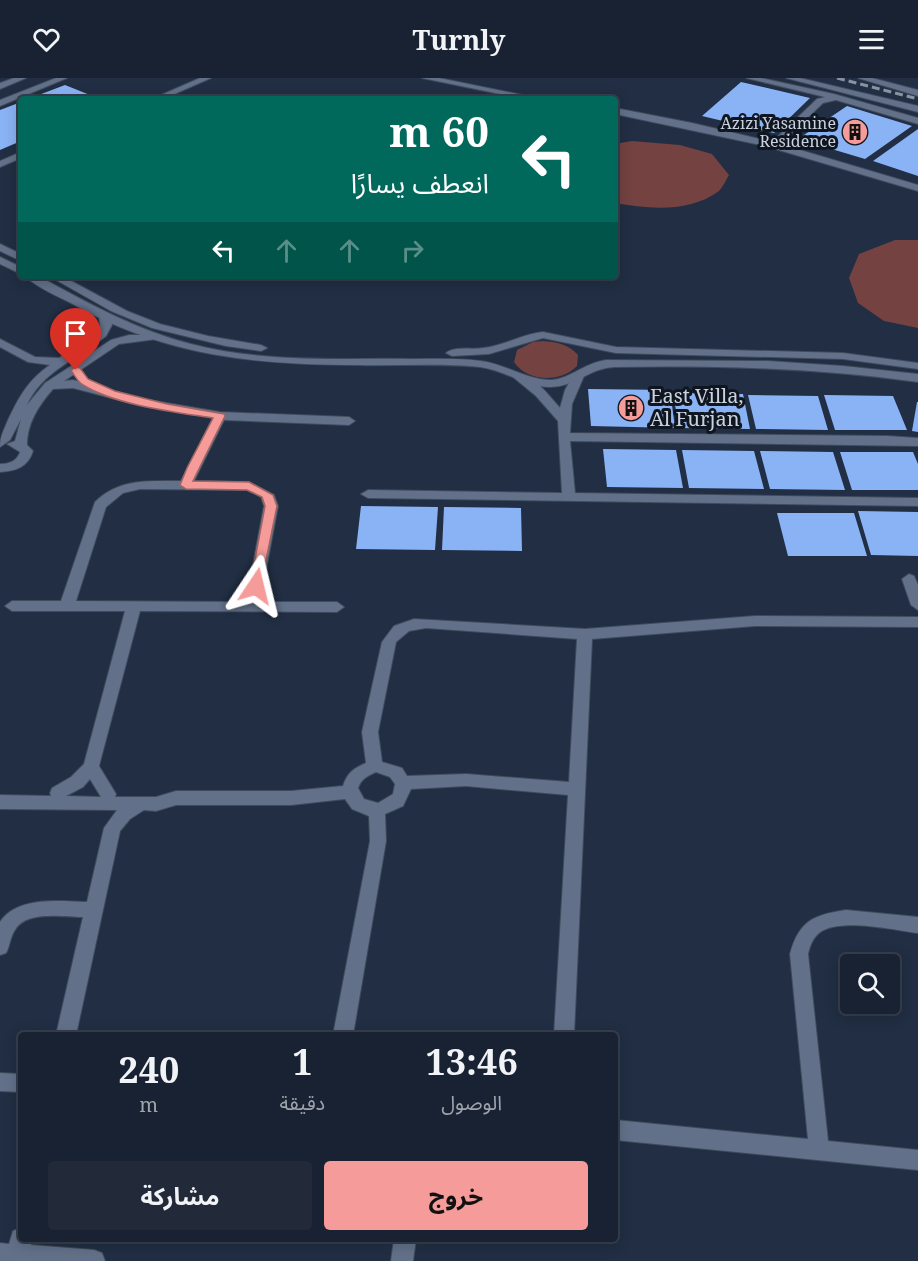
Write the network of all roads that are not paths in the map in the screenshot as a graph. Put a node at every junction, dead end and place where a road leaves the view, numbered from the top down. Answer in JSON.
{"nodes":[{"id":1,"x":22,"y":78,"type":"edge"},
{"id":2,"x":63,"y":78,"type":"edge"},
{"id":3,"x":207,"y":78,"type":"edge"},
{"id":4,"x":426,"y":78,"type":"edge"},
{"id":5,"x":750,"y":78,"type":"edge"},
{"id":6,"x":792,"y":78,"type":"edge"},
{"id":7,"x":862,"y":78,"type":"edge"},
{"id":8,"x":0,"y":86,"type":"edge"},
{"id":9,"x":918,"y":93,"type":"edge"},
{"id":10,"x":163,"y":96,"type":"edge"},
{"id":11,"x":522,"y":96,"type":"edge"},
{"id":12,"x":817,"y":97,"type":"junction"},
{"id":13,"x":0,"y":103,"type":"edge"},
{"id":14,"x":918,"y":104,"type":"edge"},
{"id":15,"x":918,"y":109,"type":"edge"},
{"id":16,"x":618,"y":112,"type":"edge"},
{"id":17,"x":918,"y":121,"type":"edge"},
{"id":18,"x":775,"y":144,"type":"junction"},
{"id":19,"x":18,"y":157,"type":"edge"},
{"id":20,"x":0,"y":164,"type":"edge"},
{"id":21,"x":918,"y":188,"type":"edge"},
{"id":22,"x":0,"y":247,"type":"edge"},
{"id":23,"x":18,"y":256,"type":"edge"},
{"id":24,"x":0,"y":260,"type":"edge"},
{"id":25,"x":18,"y":269,"type":"edge"},
{"id":26,"x":35,"y":279,"type":"edge"},
{"id":27,"x":60,"y":279,"type":"edge"},
{"id":28,"x":105,"y":317,"type":"junction"},
{"id":29,"x":153,"y":337,"type":"junction"},
{"id":30,"x":519,"y":340,"type":"junction"},
{"id":31,"x":0,"y":342,"type":"edge"},
{"id":32,"x":575,"y":343,"type":"junction"},
{"id":33,"x":32,"y":360,"type":"junction"},
{"id":34,"x":79,"y":360,"type":"junction"},
{"id":35,"x":61,"y":362,"type":"junction"},
{"id":36,"x":918,"y":366,"type":"edge"},
{"id":37,"x":582,"y":373,"type":"junction"},
{"id":38,"x":516,"y":376,"type":"junction"},
{"id":39,"x":918,"y":378,"type":"edge"},
{"id":40,"x":45,"y":381,"type":"junction"},
{"id":41,"x":111,"y":393,"type":"junction"},
{"id":42,"x":220,"y":416,"type":"junction"},
{"id":43,"x":563,"y":419,"type":"junction"},
{"id":44,"x":349,"y":421,"type":"dead end"},
{"id":45,"x":565,"y":436,"type":"junction"},
{"id":46,"x":918,"y":442,"type":"edge"},
{"id":47,"x":0,"y":444,"type":"edge"},
{"id":48,"x":21,"y":446,"type":"junction"},
{"id":49,"x":16,"y":465,"type":"junction"},
{"id":50,"x":0,"y":468,"type":"edge"},
{"id":51,"x":0,"y":482,"type":"edge"},
{"id":52,"x":186,"y":485,"type":"junction"},
{"id":53,"x":368,"y":494,"type":"dead end"},
{"id":54,"x":569,"y":497,"type":"junction"},
{"id":55,"x":918,"y":502,"type":"edge"},
{"id":56,"x":909,"y":579,"type":"dead end"},
{"id":57,"x":918,"y":605,"type":"edge"},
{"id":58,"x":12,"y":606,"type":"dead end"},
{"id":59,"x":67,"y":606,"type":"junction"},
{"id":60,"x":134,"y":606,"type":"junction"},
{"id":61,"x":252,"y":607,"type":"junction"},
{"id":62,"x":337,"y":607,"type":"dead end"},
{"id":63,"x":918,"y":621,"type":"edge"},
{"id":64,"x":585,"y":634,"type":"junction"},
{"id":65,"x":92,"y":766,"type":"junction"},
{"id":66,"x":375,"y":766,"type":"junction"},
{"id":67,"x":403,"y":783,"type":"junction"},
{"id":68,"x":577,"y":789,"type":"junction"},
{"id":69,"x":350,"y":792,"type":"junction"},
{"id":70,"x":58,"y":793,"type":"junction"},
{"id":71,"x":108,"y":794,"type":"junction"},
{"id":72,"x":3,"y":798,"type":"edge"},
{"id":73,"x":176,"y":798,"type":"junction"},
{"id":74,"x":93,"y":803,"type":"junction"},
{"id":75,"x":141,"y":804,"type":"junction"},
{"id":76,"x":377,"y":810,"type":"junction"},
{"id":77,"x":112,"y":828,"type":"junction"},
{"id":78,"x":94,"y":910,"type":"junction"},
{"id":79,"x":918,"y":926,"type":"edge"},
{"id":80,"x":0,"y":947,"type":"edge"},
{"id":81,"x":67,"y":1032,"type":"edge"},
{"id":82,"x":344,"y":1032,"type":"edge"},
{"id":83,"x":564,"y":1032,"type":"edge"},
{"id":84,"x":0,"y":1082,"type":"edge"},
{"id":85,"x":18,"y":1083,"type":"edge"},
{"id":86,"x":618,"y":1130,"type":"edge"},
{"id":87,"x":819,"y":1150,"type":"junction"},
{"id":88,"x":918,"y":1160,"type":"edge"},
{"id":89,"x":405,"y":1242,"type":"edge"},
{"id":90,"x":13,"y":1250,"type":"edge"},
{"id":91,"x":94,"y":1261,"type":"edge"},
{"id":92,"x":402,"y":1261,"type":"edge"}],
"edges":[{"from":1,"to":8,"type":"street"},
{"from":2,"to":13,"type":"street"},
{"from":3,"to":10,"type":"street"},
{"from":4,"to":11,"type":"street"},
{"from":5,"to":12,"type":"street"},
{"from":6,"to":14,"type":"street"},
{"from":6,"to":15,"type":"street"},
{"from":7,"to":9,"type":"street"},
{"from":12,"to":17,"type":"street"},
{"from":12,"to":18,"type":"street"},
{"from":16,"to":18,"type":"street"},
{"from":18,"to":21,"type":"street"},
{"from":19,"to":20,"type":"street"},
{"from":22,"to":23,"type":"street"},
{"from":24,"to":25,"type":"street"},
{"from":26,"to":28,"type":"street"},
{"from":27,"to":30,"type":"street"},
{"from":28,"to":29,"type":"street"},
{"from":28,"to":34,"type":"street"},
{"from":29,"to":34,"type":"street"},
{"from":29,"to":38,"type":"street"},
{"from":30,"to":32,"type":"street"},
{"from":30,"to":38,"type":"street"},
{"from":31,"to":33,"type":"street"},
{"from":32,"to":36,"type":"street"},
{"from":32,"to":37,"type":"street"},
{"from":33,"to":35,"type":"street"},
{"from":33,"to":40,"type":"street"},
{"from":34,"to":35,"type":"street"},
{"from":34,"to":40,"type":"street"},
{"from":34,"to":41,"type":"street"},
{"from":35,"to":40,"type":"street"},
{"from":37,"to":38,"type":"street"},
{"from":37,"to":39,"type":"street"},
{"from":37,"to":43,"type":"street"},
{"from":38,"to":43,"type":"street"},
{"from":40,"to":41,"type":"street"},
{"from":40,"to":47,"type":"street"},
{"from":40,"to":48,"type":"street"},
{"from":41,"to":42,"type":"street"},
{"from":42,"to":44,"type":"street"},
{"from":42,"to":52,"type":"street"},
{"from":43,"to":45,"type":"street"},
{"from":45,"to":46,"type":"street"},
{"from":45,"to":54,"type":"street"},
{"from":47,"to":48,"type":"street"},
{"from":48,"to":49,"type":"street"},
{"from":49,"to":50,"type":"street"},
{"from":49,"to":51,"type":"street"},
{"from":52,"to":59,"type":"street"},
{"from":52,"to":61,"type":"street"},
{"from":53,"to":54,"type":"street"},
{"from":54,"to":55,"type":"street"},
{"from":56,"to":57,"type":"street"},
{"from":58,"to":59,"type":"street"},
{"from":59,"to":60,"type":"street"},
{"from":60,"to":61,"type":"street"},
{"from":60,"to":65,"type":"street"},
{"from":61,"to":62,"type":"street"},
{"from":63,"to":64,"type":"street"},
{"from":64,"to":66,"type":"street"},
{"from":64,"to":68,"type":"street"},
{"from":65,"to":70,"type":"street"},
{"from":65,"to":71,"type":"street"},
{"from":66,"to":67,"type":"street"},
{"from":66,"to":69,"type":"street"},
{"from":67,"to":68,"type":"street"},
{"from":67,"to":76,"type":"street"},
{"from":68,"to":83,"type":"street"},
{"from":69,"to":73,"type":"street"},
{"from":69,"to":76,"type":"street"},
{"from":70,"to":71,"type":"street"},
{"from":70,"to":72,"type":"street"},
{"from":71,"to":73,"type":"street"},
{"from":72,"to":74,"type":"street"},
{"from":73,"to":75,"type":"street"},
{"from":74,"to":75,"type":"street"},
{"from":74,"to":77,"type":"street"},
{"from":75,"to":77,"type":"street"},
{"from":76,"to":82,"type":"street"},
{"from":77,"to":78,"type":"street"},
{"from":78,"to":80,"type":"street"},
{"from":78,"to":81,"type":"street"},
{"from":79,"to":87,"type":"street"},
{"from":84,"to":85,"type":"street"},
{"from":86,"to":87,"type":"street"},
{"from":87,"to":88,"type":"street"},
{"from":89,"to":92,"type":"street"},
{"from":90,"to":91,"type":"street"}]}
